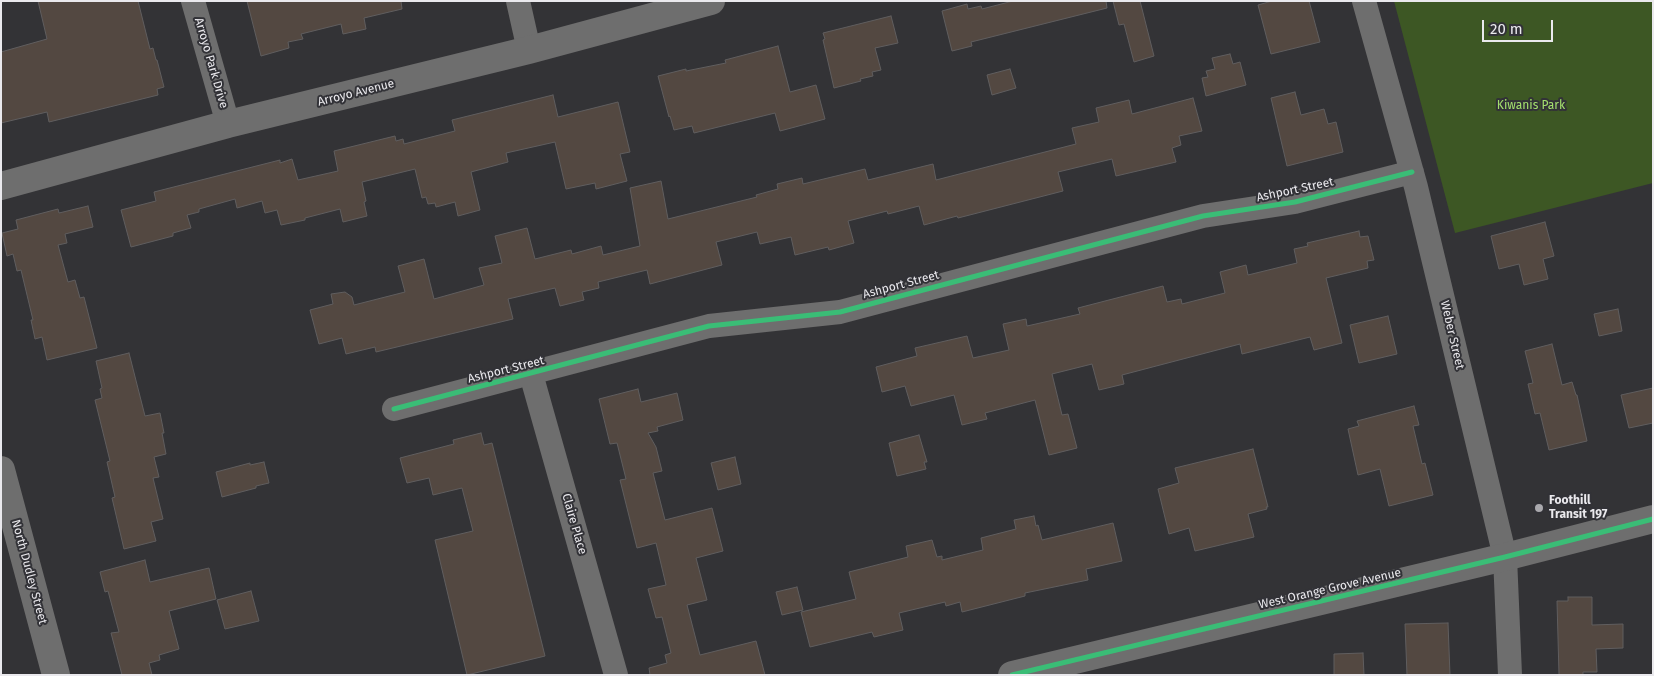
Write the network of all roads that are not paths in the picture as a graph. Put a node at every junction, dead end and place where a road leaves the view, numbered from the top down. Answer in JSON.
{"nodes":[{"id":1,"x":193,"y":1,"type":"edge"},
{"id":2,"x":518,"y":1,"type":"edge"},
{"id":3,"x":711,"y":1,"type":"edge"},
{"id":4,"x":1364,"y":1,"type":"edge"},
{"id":5,"x":529,"y":50,"type":"junction"},
{"id":6,"x":228,"y":124,"type":"junction"},
{"id":7,"x":1412,"y":172,"type":"junction"},
{"id":8,"x":1,"y":186,"type":"edge"},
{"id":9,"x":531,"y":374,"type":"junction"},
{"id":10,"x":394,"y":409,"type":"dead end"},
{"id":11,"x":1,"y":470,"type":"edge"},
{"id":12,"x":1653,"y":519,"type":"edge"},
{"id":13,"x":1505,"y":558,"type":"junction"},
{"id":14,"x":56,"y":675,"type":"edge"},
{"id":15,"x":616,"y":675,"type":"edge"},
{"id":16,"x":1012,"y":675,"type":"edge"},
{"id":17,"x":1510,"y":675,"type":"edge"}],
"edges":[{"from":1,"to":6,"type":"street","name":"Arroyo Park Drive"},
{"from":2,"to":5,"type":"street"},
{"from":3,"to":5,"type":"street","name":"Arroyo Avenue"},
{"from":4,"to":7,"type":"street","name":"Weber Street"},
{"from":5,"to":6,"type":"street","name":"Arroyo Avenue"},
{"from":6,"to":8,"type":"street","name":"Arroyo Avenue"},
{"from":7,"to":9,"type":"street","name":"Ashport Street"},
{"from":7,"to":13,"type":"street","name":"Weber Street"},
{"from":9,"to":10,"type":"street","name":"Ashport Street"},
{"from":9,"to":15,"type":"street","name":"Claire Place"},
{"from":11,"to":14,"type":"street","name":"North Dudley Street"},
{"from":12,"to":13,"type":"street","name":"West Orange Grove Avenue"},
{"from":13,"to":16,"type":"street","name":"West Orange Grove Avenue"},
{"from":13,"to":17,"type":"street","name":"Weber Street"}]}
